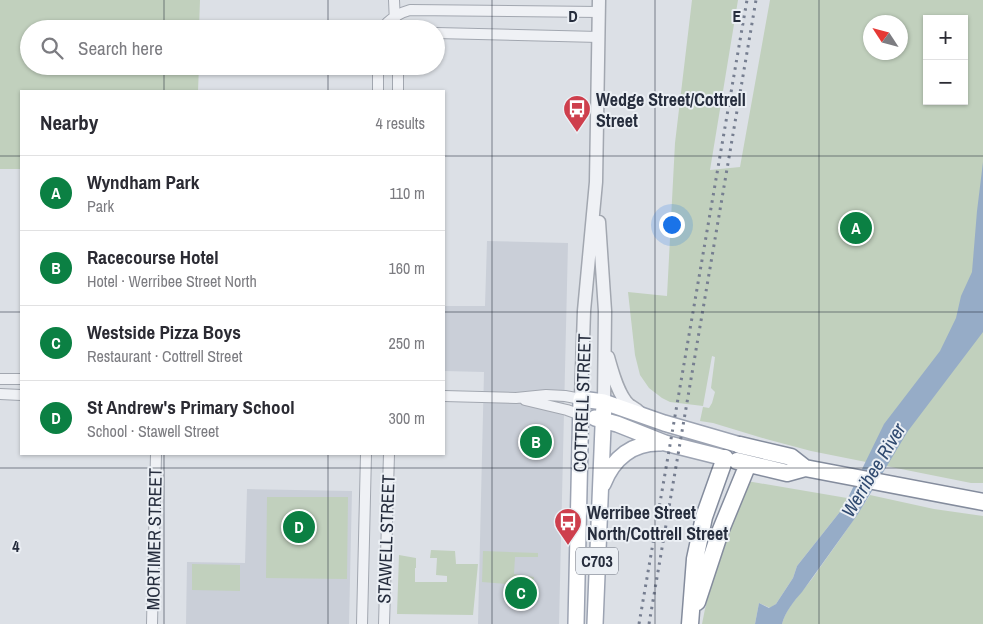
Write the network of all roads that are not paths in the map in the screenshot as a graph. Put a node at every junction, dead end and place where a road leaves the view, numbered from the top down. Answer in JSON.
{"nodes":[{"id":1,"x":394,"y":0,"type":"edge"},
{"id":2,"x":599,"y":6,"type":"edge"},
{"id":3,"x":395,"y":16,"type":"junction"},
{"id":4,"x":390,"y":20,"type":"edge"},
{"id":5,"x":395,"y":20,"type":"edge"},
{"id":6,"x":445,"y":32,"type":"edge"},
{"id":7,"x":599,"y":37,"type":"junction"},
{"id":8,"x":378,"y":75,"type":"edge"},
{"id":9,"x":398,"y":75,"type":"edge"},
{"id":10,"x":378,"y":90,"type":"edge"},
{"id":11,"x":398,"y":90,"type":"edge"},
{"id":12,"x":596,"y":182,"type":"junction"},
{"id":13,"x":604,"y":342,"type":"junction"},
{"id":14,"x":0,"y":379,"type":"edge"},
{"id":15,"x":20,"y":379,"type":"edge"},
{"id":16,"x":0,"y":394,"type":"edge"},
{"id":17,"x":20,"y":395,"type":"edge"},
{"id":18,"x":445,"y":396,"type":"edge"},
{"id":19,"x":516,"y":398,"type":"junction"},
{"id":20,"x":581,"y":399,"type":"junction"},
{"id":21,"x":604,"y":402,"type":"junction"},
{"id":22,"x":581,"y":415,"type":"junction"},
{"id":23,"x":645,"y":416,"type":"junction"},
{"id":24,"x":604,"y":420,"type":"junction"},
{"id":25,"x":665,"y":443,"type":"junction"},
{"id":26,"x":740,"y":445,"type":"junction"},
{"id":27,"x":156,"y":455,"type":"edge"},
{"id":28,"x":366,"y":455,"type":"edge"},
{"id":29,"x":389,"y":455,"type":"edge"},
{"id":30,"x":725,"y":458,"type":"junction"},
{"id":31,"x":748,"y":464,"type":"junction"},
{"id":32,"x":805,"y":468,"type":"junction"},
{"id":33,"x":600,"y":498,"type":"junction"},
{"id":34,"x":981,"y":502,"type":"edge"},
{"id":35,"x":152,"y":624,"type":"edge"},
{"id":36,"x":362,"y":624,"type":"edge"},
{"id":37,"x":384,"y":624,"type":"edge"},
{"id":38,"x":576,"y":624,"type":"edge"},
{"id":39,"x":595,"y":624,"type":"edge"},
{"id":40,"x":690,"y":624,"type":"edge"}],
"edges":[{"from":1,"to":3,"type":"street"},
{"from":2,"to":3,"type":"street"},
{"from":2,"to":7,"type":"street","name":"COTTRELL STREET"},
{"from":3,"to":4,"type":"street"},
{"from":3,"to":5,"type":"street"},
{"from":6,"to":7,"type":"street"},
{"from":7,"to":12,"type":"street","name":"COTTRELL STREET"},
{"from":8,"to":10,"type":"street"},
{"from":9,"to":11,"type":"street"},
{"from":12,"to":13,"type":"street","name":"COTTRELL STREET"},
{"from":12,"to":20,"type":"street","name":"COTTRELL STREET"},
{"from":13,"to":21,"type":"street","name":"COTTRELL STREET"},
{"from":13,"to":23,"type":"street"},
{"from":14,"to":15,"type":"street"},
{"from":16,"to":17,"type":"street"},
{"from":18,"to":19,"type":"street"},
{"from":19,"to":20,"type":"street"},
{"from":19,"to":22,"type":"street"},
{"from":20,"to":21,"type":"main road"},
{"from":20,"to":22,"type":"main road","name":"COTTRELL STREET","number":"C703"},
{"from":21,"to":23,"type":"main road"},
{"from":21,"to":24,"type":"main road","name":"COTTRELL STREET"},
{"from":22,"to":24,"type":"main road"},
{"from":22,"to":38,"type":"main road","name":"COTTRELL STREET","number":"C703"},
{"from":23,"to":26,"type":"main road"},
{"from":24,"to":25,"type":"main road"},
{"from":24,"to":33,"type":"main road","name":"COTTRELL STREET"},
{"from":25,"to":30,"type":"main road","number":"C703"},
{"from":25,"to":33,"type":"main road","number":"C703"},
{"from":26,"to":30,"type":"highway"},
{"from":26,"to":31,"type":"highway"},
{"from":26,"to":32,"type":"highway"},
{"from":27,"to":35,"type":"street","name":"MORTIMER STREET"},
{"from":28,"to":36,"type":"street","name":"STAWELL STREET"},
{"from":29,"to":37,"type":"street","name":"STAWELL STREET"},
{"from":30,"to":31,"type":"highway"},
{"from":30,"to":40,"type":"highway"},
{"from":31,"to":32,"type":"highway"},
{"from":31,"to":40,"type":"highway"},
{"from":32,"to":34,"type":"highway"},
{"from":33,"to":39,"type":"main road","name":"COTTRELL STREET","number":"C703"}]}
